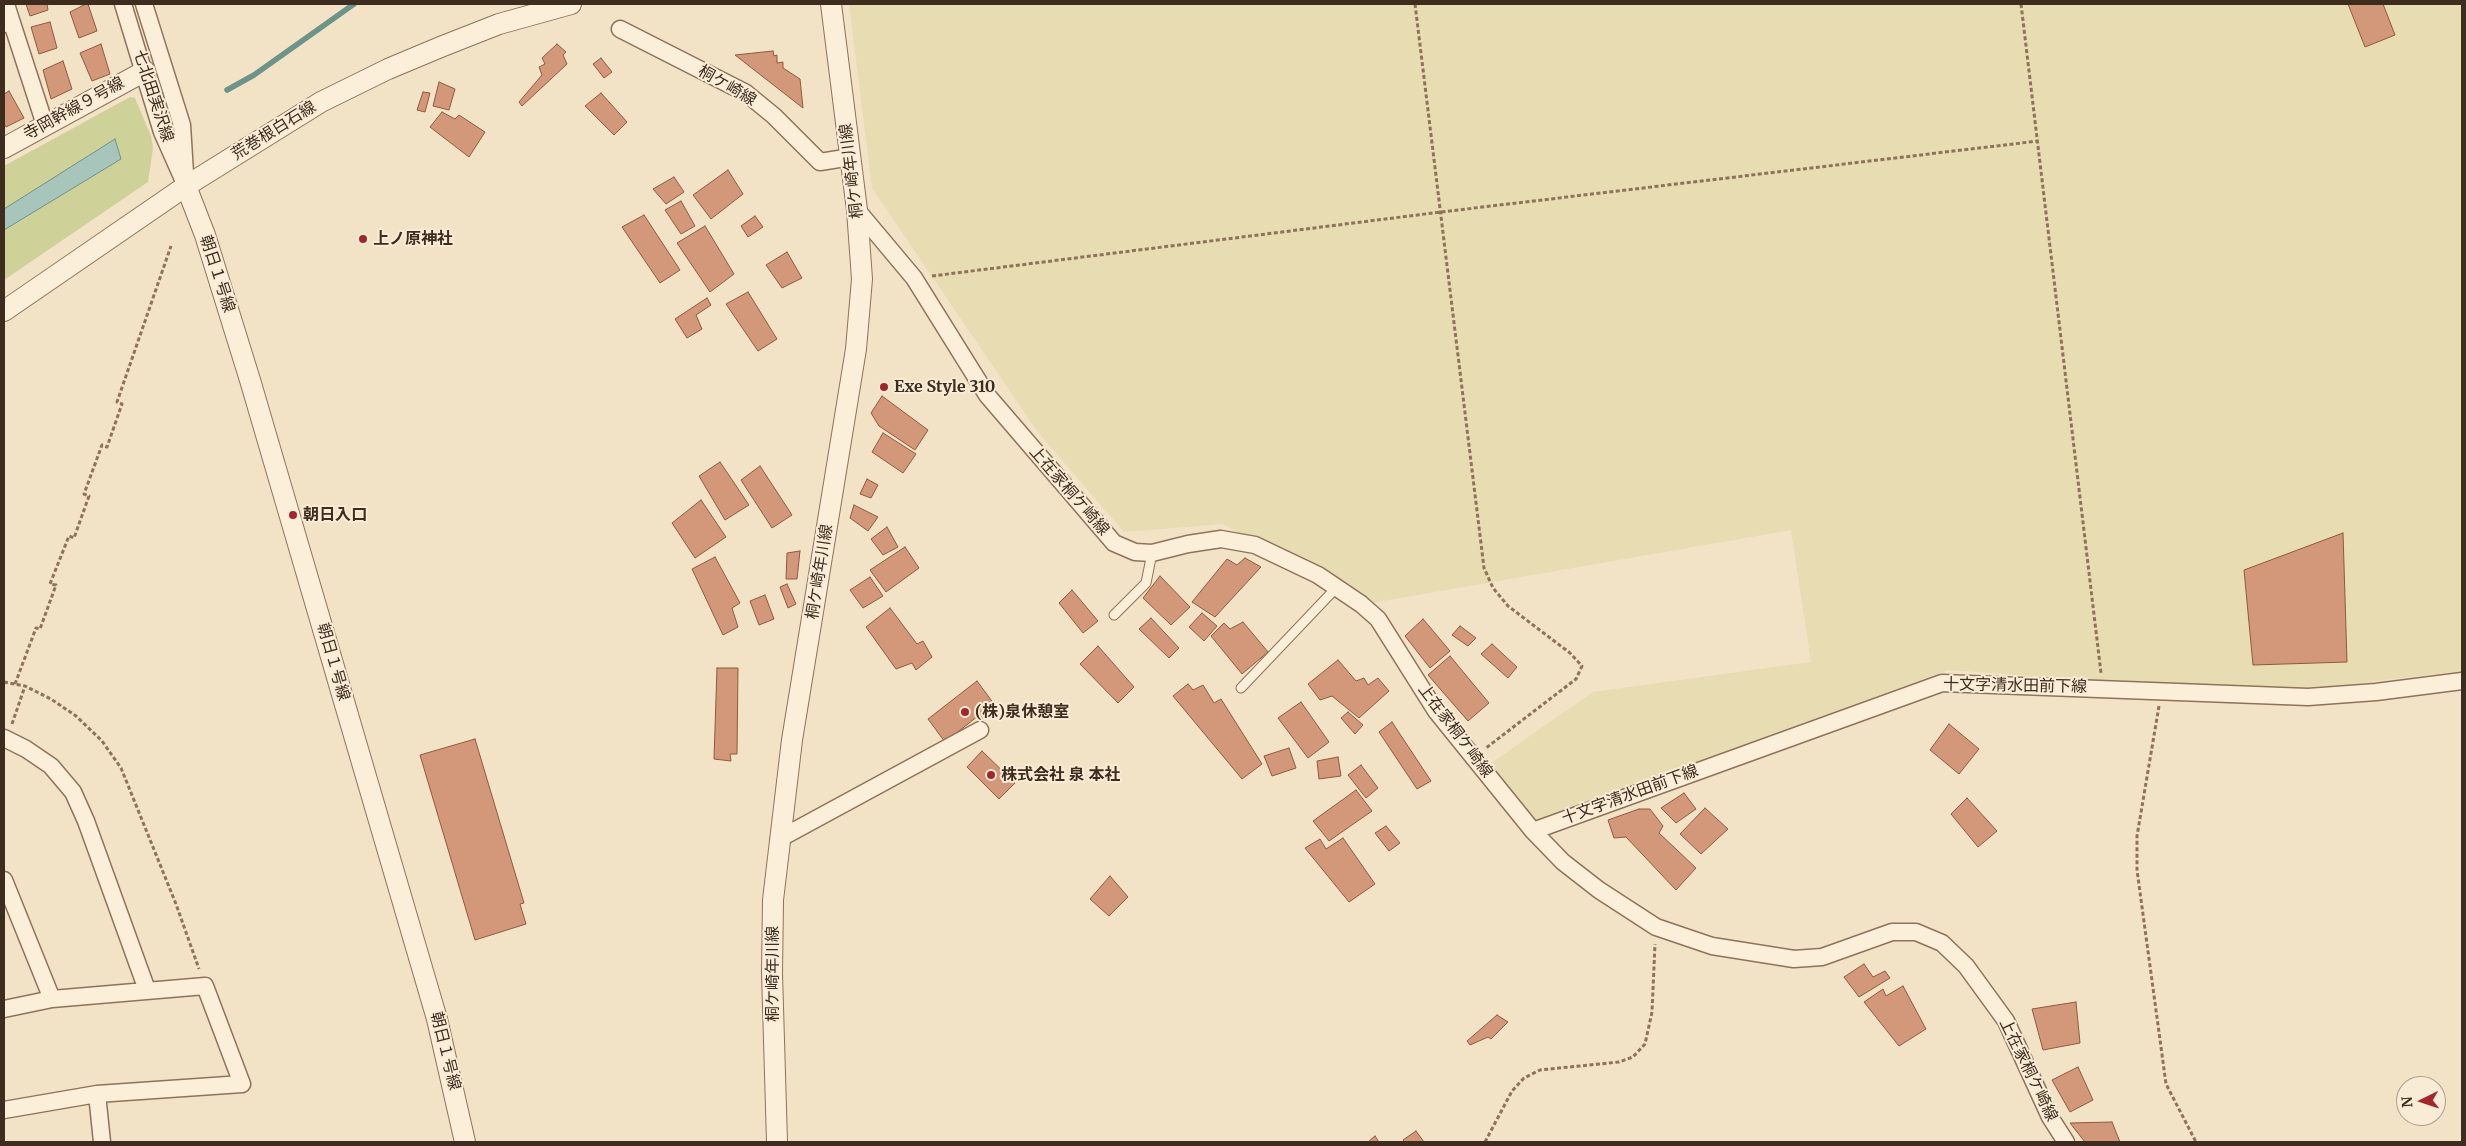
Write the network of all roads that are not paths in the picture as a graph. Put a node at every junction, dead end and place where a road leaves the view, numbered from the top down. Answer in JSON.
{"nodes":[{"id":1,"x":6,"y":4,"type":"edge"},
{"id":2,"x":123,"y":4,"type":"edge"},
{"id":3,"x":144,"y":4,"type":"edge"},
{"id":4,"x":571,"y":4,"type":"edge"},
{"id":5,"x":831,"y":4,"type":"edge"},
{"id":6,"x":7,"y":22,"type":"edge"},
{"id":7,"x":620,"y":29,"type":"dead end"},
{"id":8,"x":144,"y":71,"type":"junction"},
{"id":9,"x":45,"y":124,"type":"junction"},
{"id":10,"x":4,"y":148,"type":"edge"},
{"id":11,"x":851,"y":157,"type":"junction"},
{"id":12,"x":186,"y":186,"type":"junction"},
{"id":13,"x":857,"y":210,"type":"junction"},
{"id":14,"x":4,"y":311,"type":"edge"},
{"id":15,"x":1152,"y":553,"type":"junction"},
{"id":16,"x":1337,"y":587,"type":"junction"},
{"id":17,"x":1114,"y":615,"type":"dead end"},
{"id":18,"x":2462,"y":681,"type":"edge"},
{"id":19,"x":1242,"y":688,"type":"dead end"},
{"id":20,"x":980,"y":730,"type":"dead end"},
{"id":21,"x":6,"y":738,"type":"edge"},
{"id":22,"x":1533,"y":831,"type":"junction"},
{"id":23,"x":779,"y":839,"type":"junction"},
{"id":24,"x":4,"y":880,"type":"edge"},
{"id":25,"x":147,"y":990,"type":"junction"},
{"id":26,"x":52,"y":999,"type":"junction"},
{"id":27,"x":4,"y":1009,"type":"edge"},
{"id":28,"x":97,"y":1094,"type":"junction"},
{"id":29,"x":4,"y":1110,"type":"edge"},
{"id":30,"x":102,"y":1142,"type":"edge"},
{"id":31,"x":465,"y":1142,"type":"edge"},
{"id":32,"x":777,"y":1142,"type":"edge"},
{"id":33,"x":2066,"y":1142,"type":"edge"}],
"edges":[{"from":1,"to":6,"type":"street"},
{"from":2,"to":8,"type":"street","name":"七北田実沢線"},
{"from":3,"to":12,"type":"street"},
{"from":4,"to":12,"type":"street","name":"荒巻根白石線"},
{"from":5,"to":11,"type":"street","name":"桐ケ崎年川線"},
{"from":6,"to":9,"type":"street"},
{"from":7,"to":11,"type":"street","name":"桐ケ崎線"},
{"from":8,"to":9,"type":"street","name":"寺岡幹線９号線"},
{"from":8,"to":12,"type":"street","name":"七北田実沢線"},
{"from":9,"to":10,"type":"street","name":"寺岡幹線９号線"},
{"from":11,"to":13,"type":"street","name":"桐ケ崎年川線"},
{"from":12,"to":14,"type":"street","name":"荒巻根白石線"},
{"from":12,"to":31,"type":"street","name":"朝日１号線"},
{"from":13,"to":15,"type":"street","name":"上在家桐ケ崎線"},
{"from":13,"to":23,"type":"street","name":"桐ケ崎年川線"},
{"from":15,"to":16,"type":"street","name":"上在家桐ケ崎線"},
{"from":15,"to":17,"type":"lane"},
{"from":16,"to":19,"type":"lane"},
{"from":16,"to":22,"type":"street","name":"上在家桐ケ崎線"},
{"from":18,"to":22,"type":"street","name":"十文字清水田前下線"},
{"from":20,"to":23,"type":"street"},
{"from":21,"to":25,"type":"street"},
{"from":22,"to":33,"type":"street","name":"上在家桐ケ崎線"},
{"from":23,"to":32,"type":"street","name":"桐ケ崎年川線"},
{"from":24,"to":26,"type":"street"},
{"from":25,"to":26,"type":"street"},
{"from":25,"to":28,"type":"street"},
{"from":26,"to":27,"type":"street"},
{"from":28,"to":29,"type":"street"},
{"from":28,"to":30,"type":"street"}]}
